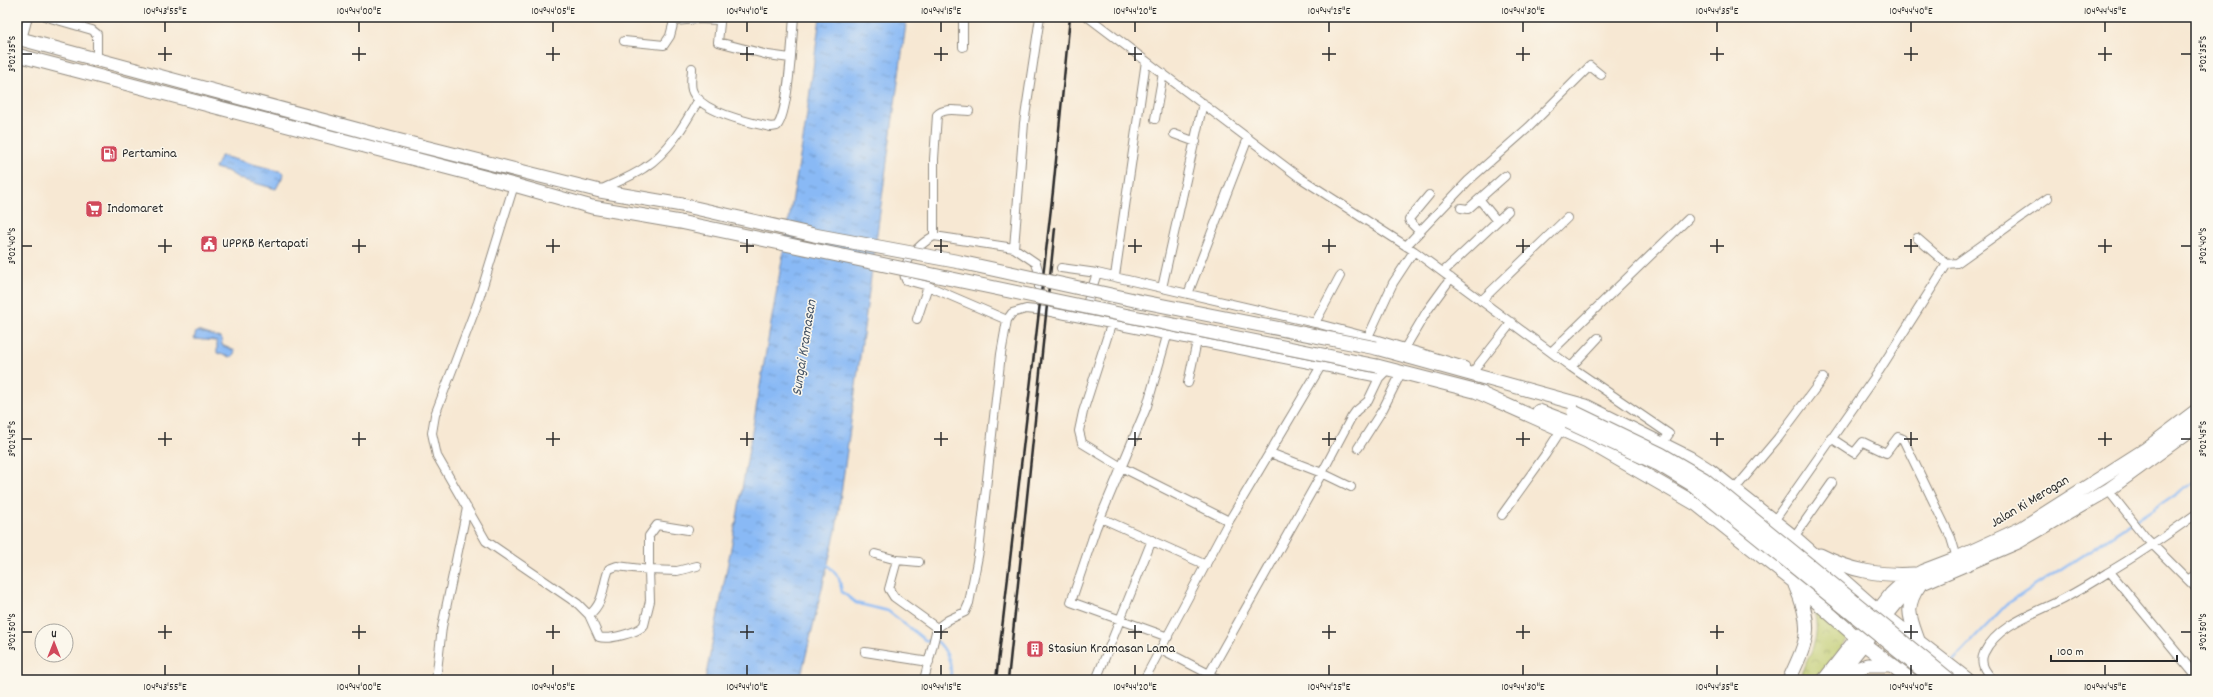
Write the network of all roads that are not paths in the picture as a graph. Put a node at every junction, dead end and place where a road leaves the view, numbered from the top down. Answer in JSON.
{"nodes":[{"id":1,"x":28,"y":17,"type":"edge"},
{"id":2,"x":47,"y":17,"type":"edge"},
{"id":3,"x":794,"y":17,"type":"edge"},
{"id":4,"x":963,"y":17,"type":"edge"},
{"id":5,"x":1040,"y":17,"type":"edge"},
{"id":6,"x":1088,"y":17,"type":"edge"},
{"id":7,"x":698,"y":18,"type":"edge"},
{"id":8,"x":19,"y":38,"type":"edge"},
{"id":9,"x":624,"y":41,"type":"dead end"},
{"id":10,"x":963,"y":48,"type":"dead end"},
{"id":11,"x":17,"y":56,"type":"edge"},
{"id":12,"x":790,"y":58,"type":"junction"},
{"id":13,"x":98,"y":60,"type":"junction"},
{"id":14,"x":1146,"y":60,"type":"junction"},
{"id":15,"x":692,"y":68,"type":"dead end"},
{"id":16,"x":140,"y":72,"type":"junction"},
{"id":17,"x":1164,"y":74,"type":"junction"},
{"id":18,"x":1600,"y":75,"type":"dead end"},
{"id":19,"x":134,"y":87,"type":"junction"},
{"id":20,"x":699,"y":99,"type":"junction"},
{"id":21,"x":1203,"y":104,"type":"junction"},
{"id":22,"x":969,"y":111,"type":"dead end"},
{"id":23,"x":1155,"y":119,"type":"dead end"},
{"id":24,"x":1174,"y":134,"type":"dead end"},
{"id":25,"x":1248,"y":138,"type":"junction"},
{"id":26,"x":1196,"y":142,"type":"junction"},
{"id":27,"x":1505,"y":176,"type":"dead end"},
{"id":28,"x":514,"y":185,"type":"junction"},
{"id":29,"x":600,"y":191,"type":"junction"},
{"id":30,"x":1429,"y":195,"type":"dead end"},
{"id":31,"x":2048,"y":198,"type":"dead end"},
{"id":32,"x":1480,"y":200,"type":"junction"},
{"id":33,"x":1461,"y":208,"type":"dead end"},
{"id":34,"x":1508,"y":211,"type":"dead end"},
{"id":35,"x":1567,"y":218,"type":"dead end"},
{"id":36,"x":1688,"y":219,"type":"dead end"},
{"id":37,"x":1497,"y":221,"type":"junction"},
{"id":38,"x":1419,"y":231,"type":"junction"},
{"id":39,"x":934,"y":236,"type":"junction"},
{"id":40,"x":1917,"y":238,"type":"dead end"},
{"id":41,"x":1406,"y":246,"type":"junction"},
{"id":42,"x":1014,"y":248,"type":"junction"},
{"id":43,"x":1414,"y":251,"type":"junction"},
{"id":44,"x":1947,"y":264,"type":"junction"},
{"id":45,"x":1061,"y":268,"type":"dead end"},
{"id":46,"x":1443,"y":272,"type":"junction"},
{"id":47,"x":1097,"y":273,"type":"junction"},
{"id":48,"x":1115,"y":276,"type":"junction"},
{"id":49,"x":1340,"y":276,"type":"dead end"},
{"id":50,"x":1451,"y":278,"type":"junction"},
{"id":51,"x":928,"y":286,"type":"junction"},
{"id":52,"x":1162,"y":288,"type":"junction"},
{"id":53,"x":1188,"y":294,"type":"junction"},
{"id":54,"x":1481,"y":301,"type":"junction"},
{"id":55,"x":1040,"y":310,"type":"junction"},
{"id":56,"x":917,"y":319,"type":"dead end"},
{"id":57,"x":1007,"y":320,"type":"junction"},
{"id":58,"x":1081,"y":320,"type":"junction"},
{"id":59,"x":1512,"y":322,"type":"junction"},
{"id":60,"x":1315,"y":323,"type":"junction"},
{"id":61,"x":1111,"y":324,"type":"junction"},
{"id":62,"x":1167,"y":336,"type":"junction"},
{"id":63,"x":1368,"y":337,"type":"junction"},
{"id":64,"x":1598,"y":338,"type":"dead end"},
{"id":65,"x":1197,"y":342,"type":"junction"},
{"id":66,"x":1405,"y":348,"type":"junction"},
{"id":67,"x":1551,"y":352,"type":"junction"},
{"id":68,"x":1321,"y":366,"type":"junction"},
{"id":69,"x":1571,"y":367,"type":"junction"},
{"id":70,"x":1382,"y":371,"type":"junction"},
{"id":71,"x":1402,"y":371,"type":"junction"},
{"id":72,"x":1476,"y":374,"type":"junction"},
{"id":73,"x":1824,"y":378,"type":"dead end"},
{"id":74,"x":1188,"y":383,"type":"dead end"},
{"id":75,"x":2196,"y":411,"type":"edge"},
{"id":76,"x":1568,"y":421,"type":"junction"},
{"id":77,"x":2196,"y":426,"type":"edge"},
{"id":78,"x":1831,"y":438,"type":"junction"},
{"id":79,"x":1662,"y":444,"type":"junction"},
{"id":80,"x":1358,"y":448,"type":"dead end"},
{"id":81,"x":1270,"y":453,"type":"junction"},
{"id":82,"x":1123,"y":468,"type":"junction"},
{"id":83,"x":1322,"y":473,"type":"junction"},
{"id":84,"x":1832,"y":484,"type":"dead end"},
{"id":85,"x":1351,"y":487,"type":"dead end"},
{"id":86,"x":1734,"y":490,"type":"junction"},
{"id":87,"x":2108,"y":490,"type":"junction"},
{"id":88,"x":467,"y":508,"type":"junction"},
{"id":89,"x":2196,"y":514,"type":"edge"},
{"id":90,"x":1502,"y":515,"type":"dead end"},
{"id":91,"x":1100,"y":518,"type":"junction"},
{"id":92,"x":1229,"y":521,"type":"junction"},
{"id":93,"x":1774,"y":521,"type":"junction"},
{"id":94,"x":688,"y":530,"type":"dead end"},
{"id":95,"x":1794,"y":537,"type":"junction"},
{"id":96,"x":1152,"y":540,"type":"junction"},
{"id":97,"x":2154,"y":545,"type":"junction"},
{"id":98,"x":1806,"y":548,"type":"junction"},
{"id":99,"x":875,"y":554,"type":"dead end"},
{"id":100,"x":1957,"y":558,"type":"junction"},
{"id":101,"x":897,"y":560,"type":"junction"},
{"id":102,"x":919,"y":562,"type":"dead end"},
{"id":103,"x":1206,"y":565,"type":"junction"},
{"id":104,"x":697,"y":566,"type":"dead end"},
{"id":105,"x":649,"y":570,"type":"junction"},
{"id":106,"x":2110,"y":572,"type":"junction"},
{"id":107,"x":2196,"y":574,"type":"edge"},
{"id":108,"x":1919,"y":578,"type":"junction"},
{"id":109,"x":2188,"y":580,"type":"junction"},
{"id":110,"x":1794,"y":582,"type":"junction"},
{"id":111,"x":2196,"y":588,"type":"edge"},
{"id":112,"x":1885,"y":612,"type":"junction"},
{"id":113,"x":589,"y":616,"type":"junction"},
{"id":114,"x":1120,"y":619,"type":"junction"},
{"id":115,"x":936,"y":632,"type":"junction"},
{"id":116,"x":1168,"y":637,"type":"junction"},
{"id":117,"x":1860,"y":641,"type":"junction"},
{"id":118,"x":1922,"y":644,"type":"junction"},
{"id":119,"x":1161,"y":649,"type":"junction"},
{"id":120,"x":865,"y":652,"type":"dead end"},
{"id":121,"x":929,"y":662,"type":"junction"},
{"id":122,"x":1893,"y":666,"type":"junction"},
{"id":123,"x":1209,"y":674,"type":"junction"},
{"id":124,"x":2196,"y":676,"type":"edge"},
{"id":125,"x":1908,"y":678,"type":"edge"},
{"id":126,"x":1832,"y":679,"type":"edge"},
{"id":127,"x":436,"y":680,"type":"edge"},
{"id":128,"x":924,"y":680,"type":"edge"},
{"id":129,"x":1096,"y":680,"type":"edge"},
{"id":130,"x":1144,"y":680,"type":"edge"},
{"id":131,"x":1218,"y":680,"type":"edge"},
{"id":132,"x":1789,"y":680,"type":"edge"},
{"id":133,"x":1934,"y":680,"type":"edge"},
{"id":134,"x":1950,"y":680,"type":"edge"},
{"id":135,"x":1968,"y":680,"type":"edge"},
{"id":136,"x":1993,"y":680,"type":"edge"}],
"edges":[{"from":1,"to":8,"type":"street"},
{"from":2,"to":13,"type":"street"},
{"from":3,"to":12,"type":"street"},
{"from":4,"to":10,"type":"street"},
{"from":5,"to":42,"type":"street"},
{"from":6,"to":14,"type":"street"},
{"from":7,"to":9,"type":"street"},
{"from":7,"to":12,"type":"street"},
{"from":8,"to":13,"type":"highway"},
{"from":11,"to":19,"type":"highway"},
{"from":12,"to":20,"type":"street"},
{"from":13,"to":16,"type":"highway"},
{"from":14,"to":17,"type":"street"},
{"from":14,"to":48,"type":"street"},
{"from":15,"to":20,"type":"street"},
{"from":16,"to":19,"type":"highway"},
{"from":16,"to":29,"type":"highway"},
{"from":17,"to":21,"type":"street"},
{"from":17,"to":23,"type":"street"},
{"from":18,"to":38,"type":"street"},
{"from":19,"to":28,"type":"highway"},
{"from":20,"to":29,"type":"street"},
{"from":21,"to":25,"type":"street"},
{"from":21,"to":26,"type":"street"},
{"from":22,"to":39,"type":"street"},
{"from":24,"to":26,"type":"street"},
{"from":25,"to":41,"type":"street"},
{"from":25,"to":53,"type":"street"},
{"from":26,"to":52,"type":"street"},
{"from":27,"to":32,"type":"street"},
{"from":28,"to":70,"type":"highway","bridge":true},
{"from":28,"to":88,"type":"street"},
{"from":29,"to":72,"type":"highway","bridge":true},
{"from":30,"to":38,"type":"street"},
{"from":31,"to":44,"type":"street"},
{"from":32,"to":33,"type":"street"},
{"from":32,"to":37,"type":"street"},
{"from":34,"to":37,"type":"street"},
{"from":35,"to":54,"type":"street"},
{"from":36,"to":67,"type":"street"},
{"from":37,"to":46,"type":"street"},
{"from":38,"to":41,"type":"street"},
{"from":39,"to":42,"type":"street"},
{"from":39,"to":51,"type":"street"},
{"from":40,"to":44,"type":"street"},
{"from":41,"to":43,"type":"street"},
{"from":42,"to":55,"type":"street"},
{"from":43,"to":46,"type":"street"},
{"from":43,"to":63,"type":"street"},
{"from":44,"to":78,"type":"street"},
{"from":45,"to":47,"type":"street"},
{"from":46,"to":50,"type":"street"},
{"from":47,"to":48,"type":"street"},
{"from":47,"to":58,"type":"street"},
{"from":48,"to":52,"type":"street"},
{"from":49,"to":60,"type":"street"},
{"from":50,"to":54,"type":"street"},
{"from":50,"to":66,"type":"street"},
{"from":51,"to":56,"type":"street"},
{"from":51,"to":57,"type":"street"},
{"from":52,"to":53,"type":"street"},
{"from":53,"to":60,"type":"street"},
{"from":54,"to":59,"type":"street"},
{"from":55,"to":57,"type":"street"},
{"from":55,"to":58,"type":"street"},
{"from":57,"to":115,"type":"street"},
{"from":58,"to":61,"type":"street"},
{"from":59,"to":67,"type":"street"},
{"from":59,"to":72,"type":"street"},
{"from":60,"to":63,"type":"street"},
{"from":61,"to":62,"type":"street"},
{"from":61,"to":82,"type":"street"},
{"from":62,"to":65,"type":"street"},
{"from":62,"to":82,"type":"street"},
{"from":63,"to":66,"type":"street"},
{"from":64,"to":69,"type":"street"},
{"from":65,"to":68,"type":"street"},
{"from":65,"to":74,"type":"street"},
{"from":66,"to":72,"type":"street"},
{"from":67,"to":69,"type":"street"},
{"from":68,"to":70,"type":"street"},
{"from":68,"to":81,"type":"street"},
{"from":69,"to":79,"type":"street"},
{"from":70,"to":71,"type":"highway"},
{"from":70,"to":83,"type":"street"},
{"from":71,"to":76,"type":"highway"},
{"from":71,"to":80,"type":"street"},
{"from":72,"to":76,"type":"highway"},
{"from":72,"to":79,"type":"highway"},
{"from":73,"to":86,"type":"street"},
{"from":75,"to":100,"type":"highway","name":"Jalan Ki Merogan"},
{"from":76,"to":90,"type":"street"},
{"from":76,"to":110,"type":"highway"},
{"from":76,"to":133,"type":"highway","bridge":true},
{"from":76,"to":134,"type":"highway","bridge":true},
{"from":77,"to":87,"type":"highway","name":"Jalan Ki Merogan"},
{"from":78,"to":93,"type":"street"},
{"from":78,"to":100,"type":"street"},
{"from":79,"to":86,"type":"highway"},
{"from":81,"to":83,"type":"street"},
{"from":81,"to":92,"type":"street"},
{"from":82,"to":91,"type":"street"},
{"from":82,"to":92,"type":"street"},
{"from":83,"to":85,"type":"street"},
{"from":83,"to":123,"type":"street"},
{"from":84,"to":95,"type":"street"},
{"from":86,"to":93,"type":"highway"},
{"from":87,"to":97,"type":"street"},
{"from":87,"to":108,"type":"highway","name":"Jalan Ki Merogan"},
{"from":88,"to":113,"type":"street"},
{"from":88,"to":127,"type":"street"},
{"from":89,"to":97,"type":"street"},
{"from":91,"to":96,"type":"street"},
{"from":91,"to":114,"type":"street"},
{"from":92,"to":103,"type":"street"},
{"from":93,"to":95,"type":"highway"},
{"from":94,"to":105,"type":"street"},
{"from":95,"to":98,"type":"highway"},
{"from":96,"to":103,"type":"street"},
{"from":96,"to":114,"type":"street"},
{"from":97,"to":106,"type":"street"},
{"from":97,"to":109,"type":"street"},
{"from":98,"to":108,"type":"highway"},
{"from":98,"to":112,"type":"highway"},
{"from":99,"to":101,"type":"street"},
{"from":100,"to":108,"type":"highway","name":"Jalan Ki Merogan"},
{"from":101,"to":102,"type":"street"},
{"from":101,"to":115,"type":"street"},
{"from":103,"to":116,"type":"street"},
{"from":104,"to":105,"type":"street"},
{"from":105,"to":113,"type":"street"},
{"from":105,"to":113,"type":"street"},
{"from":106,"to":124,"type":"street"},
{"from":106,"to":136,"type":"street"},
{"from":107,"to":109,"type":"street"},
{"from":108,"to":112,"type":"highway","name":"Jalan Ki Merogan"},
{"from":108,"to":118,"type":"highway"},
{"from":109,"to":111,"type":"street"},
{"from":110,"to":117,"type":"highway"},
{"from":110,"to":132,"type":"highway"},
{"from":112,"to":117,"type":"highway","name":"Jalan Ki Merogan"},
{"from":112,"to":118,"type":"highway"},
{"from":114,"to":116,"type":"street"},
{"from":114,"to":129,"type":"street"},
{"from":115,"to":121,"type":"street"},
{"from":116,"to":119,"type":"street"},
{"from":117,"to":122,"type":"highway"},
{"from":117,"to":126,"type":"highway","name":"Jalan Ki Merogan"},
{"from":118,"to":135,"type":"highway"},
{"from":119,"to":123,"type":"street"},
{"from":119,"to":130,"type":"street"},
{"from":120,"to":121,"type":"street"},
{"from":121,"to":128,"type":"street"},
{"from":122,"to":125,"type":"highway"},
{"from":122,"to":126,"type":"highway"},
{"from":123,"to":131,"type":"street"}]}
